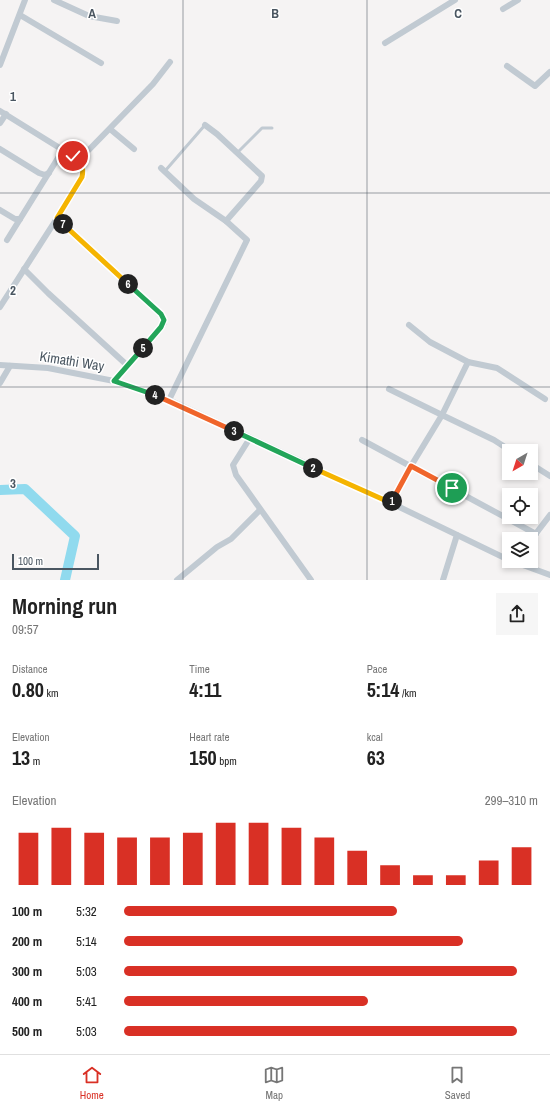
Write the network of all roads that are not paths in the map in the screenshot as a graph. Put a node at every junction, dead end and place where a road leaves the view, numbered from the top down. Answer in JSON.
{"nodes":[{"id":1,"x":25,"y":0,"type":"edge"},
{"id":2,"x":54,"y":0,"type":"edge"},
{"id":3,"x":456,"y":0,"type":"edge"},
{"id":4,"x":518,"y":0,"type":"edge"},
{"id":5,"x":503,"y":9,"type":"dead end"},
{"id":6,"x":20,"y":15,"type":"junction"},
{"id":7,"x":117,"y":21,"type":"dead end"},
{"id":8,"x":385,"y":43,"type":"dead end"},
{"id":9,"x":170,"y":62,"type":"dead end"},
{"id":10,"x":101,"y":63,"type":"dead end"},
{"id":11,"x":0,"y":65,"type":"edge"},
{"id":12,"x":507,"y":66,"type":"dead end"},
{"id":13,"x":550,"y":72,"type":"edge"},
{"id":14,"x":3,"y":112,"type":"edge"},
{"id":15,"x":0,"y":123,"type":"edge"},
{"id":16,"x":205,"y":125,"type":"joint"},
{"id":17,"x":272,"y":128,"type":"dead end"},
{"id":18,"x":110,"y":129,"type":"junction"},
{"id":19,"x":134,"y":148,"type":"dead end"},
{"id":20,"x":0,"y":149,"type":"edge"},
{"id":21,"x":63,"y":150,"type":"junction"},
{"id":22,"x":237,"y":153,"type":"junction"},
{"id":23,"x":79,"y":160,"type":"junction"},
{"id":24,"x":163,"y":170,"type":"joint"},
{"id":25,"x":49,"y":173,"type":"junction"},
{"id":26,"x":0,"y":210,"type":"edge"},
{"id":27,"x":57,"y":218,"type":"junction"},
{"id":28,"x":20,"y":219,"type":"junction"},
{"id":29,"x":226,"y":221,"type":"junction"},
{"id":30,"x":7,"y":240,"type":"dead end"},
{"id":31,"x":24,"y":269,"type":"junction"},
{"id":32,"x":0,"y":307,"type":"edge"},
{"id":33,"x":409,"y":325,"type":"dead end"},
{"id":34,"x":468,"y":362,"type":"junction"},
{"id":35,"x":0,"y":366,"type":"edge"},
{"id":36,"x":10,"y":366,"type":"junction"},
{"id":37,"x":128,"y":366,"type":"junction"},
{"id":38,"x":114,"y":381,"type":"junction"},
{"id":39,"x":0,"y":383,"type":"edge"},
{"id":40,"x":389,"y":389,"type":"dead end"},
{"id":41,"x":544,"y":399,"type":"dead end"},
{"id":42,"x":169,"y":400,"type":"junction"},
{"id":43,"x":442,"y":415,"type":"junction"},
{"id":44,"x":250,"y":438,"type":"junction"},
{"id":45,"x":362,"y":440,"type":"dead end"},
{"id":46,"x":502,"y":445,"type":"edge"},
{"id":47,"x":411,"y":466,"type":"junction"},
{"id":48,"x":538,"y":468,"type":"edge"},
{"id":49,"x":550,"y":476,"type":"edge"},
{"id":50,"x":391,"y":503,"type":"junction"},
{"id":51,"x":260,"y":510,"type":"junction"},
{"id":52,"x":550,"y":515,"type":"edge"},
{"id":53,"x":532,"y":532,"type":"edge"},
{"id":54,"x":537,"y":532,"type":"edge"},
{"id":55,"x":458,"y":535,"type":"junction"},
{"id":56,"x":502,"y":556,"type":"edge"},
{"id":57,"x":532,"y":568,"type":"edge"},
{"id":58,"x":550,"y":575,"type":"edge"},
{"id":59,"x":177,"y":580,"type":"edge"},
{"id":60,"x":311,"y":580,"type":"edge"},
{"id":61,"x":443,"y":580,"type":"edge"}],
"edges":[{"from":1,"to":6,"type":"street"},
{"from":2,"to":7,"type":"street"},
{"from":3,"to":8,"type":"street"},
{"from":4,"to":5,"type":"street"},
{"from":6,"to":10,"type":"street"},
{"from":6,"to":11,"type":"street"},
{"from":9,"to":18,"type":"street"},
{"from":12,"to":13,"type":"street"},
{"from":14,"to":15,"type":"street"},
{"from":14,"to":21,"type":"street"},
{"from":16,"to":22,"type":"street"},
{"from":16,"to":24,"type":"lane"},
{"from":17,"to":22,"type":"lane"},
{"from":18,"to":19,"type":"street"},
{"from":18,"to":23,"type":"street"},
{"from":20,"to":25,"type":"street"},
{"from":21,"to":23,"type":"street"},
{"from":21,"to":25,"type":"street"},
{"from":22,"to":29,"type":"street"},
{"from":23,"to":27,"type":"street"},
{"from":24,"to":29,"type":"street"},
{"from":25,"to":28,"type":"street"},
{"from":26,"to":28,"type":"street"},
{"from":27,"to":31,"type":"street"},
{"from":27,"to":37,"type":"street"},
{"from":28,"to":30,"type":"street"},
{"from":29,"to":42,"type":"street"},
{"from":31,"to":32,"type":"street"},
{"from":31,"to":37,"type":"street"},
{"from":33,"to":34,"type":"street"},
{"from":34,"to":41,"type":"street"},
{"from":34,"to":43,"type":"street"},
{"from":35,"to":36,"type":"street","name":"Kimathi Way"},
{"from":36,"to":38,"type":"street","name":"Kimathi Way"},
{"from":36,"to":39,"type":"street"},
{"from":37,"to":38,"type":"street"},
{"from":38,"to":42,"type":"street","name":"Kimathi Way"},
{"from":40,"to":43,"type":"street"},
{"from":42,"to":44,"type":"street","name":"Kimathi Way"},
{"from":43,"to":46,"type":"street"},
{"from":43,"to":47,"type":"street"},
{"from":44,"to":50,"type":"street","name":"Kimathi Way"},
{"from":44,"to":51,"type":"street"},
{"from":45,"to":47,"type":"street"},
{"from":47,"to":50,"type":"street"},
{"from":47,"to":53,"type":"street"},
{"from":48,"to":49,"type":"street"},
{"from":50,"to":55,"type":"street","name":"Kimathi Way"},
{"from":51,"to":59,"type":"street"},
{"from":51,"to":60,"type":"street"},
{"from":52,"to":54,"type":"street"},
{"from":55,"to":56,"type":"street","name":"Kimathi Way"},
{"from":55,"to":61,"type":"street"},
{"from":57,"to":58,"type":"street","name":"Kimathi Way"}]}
